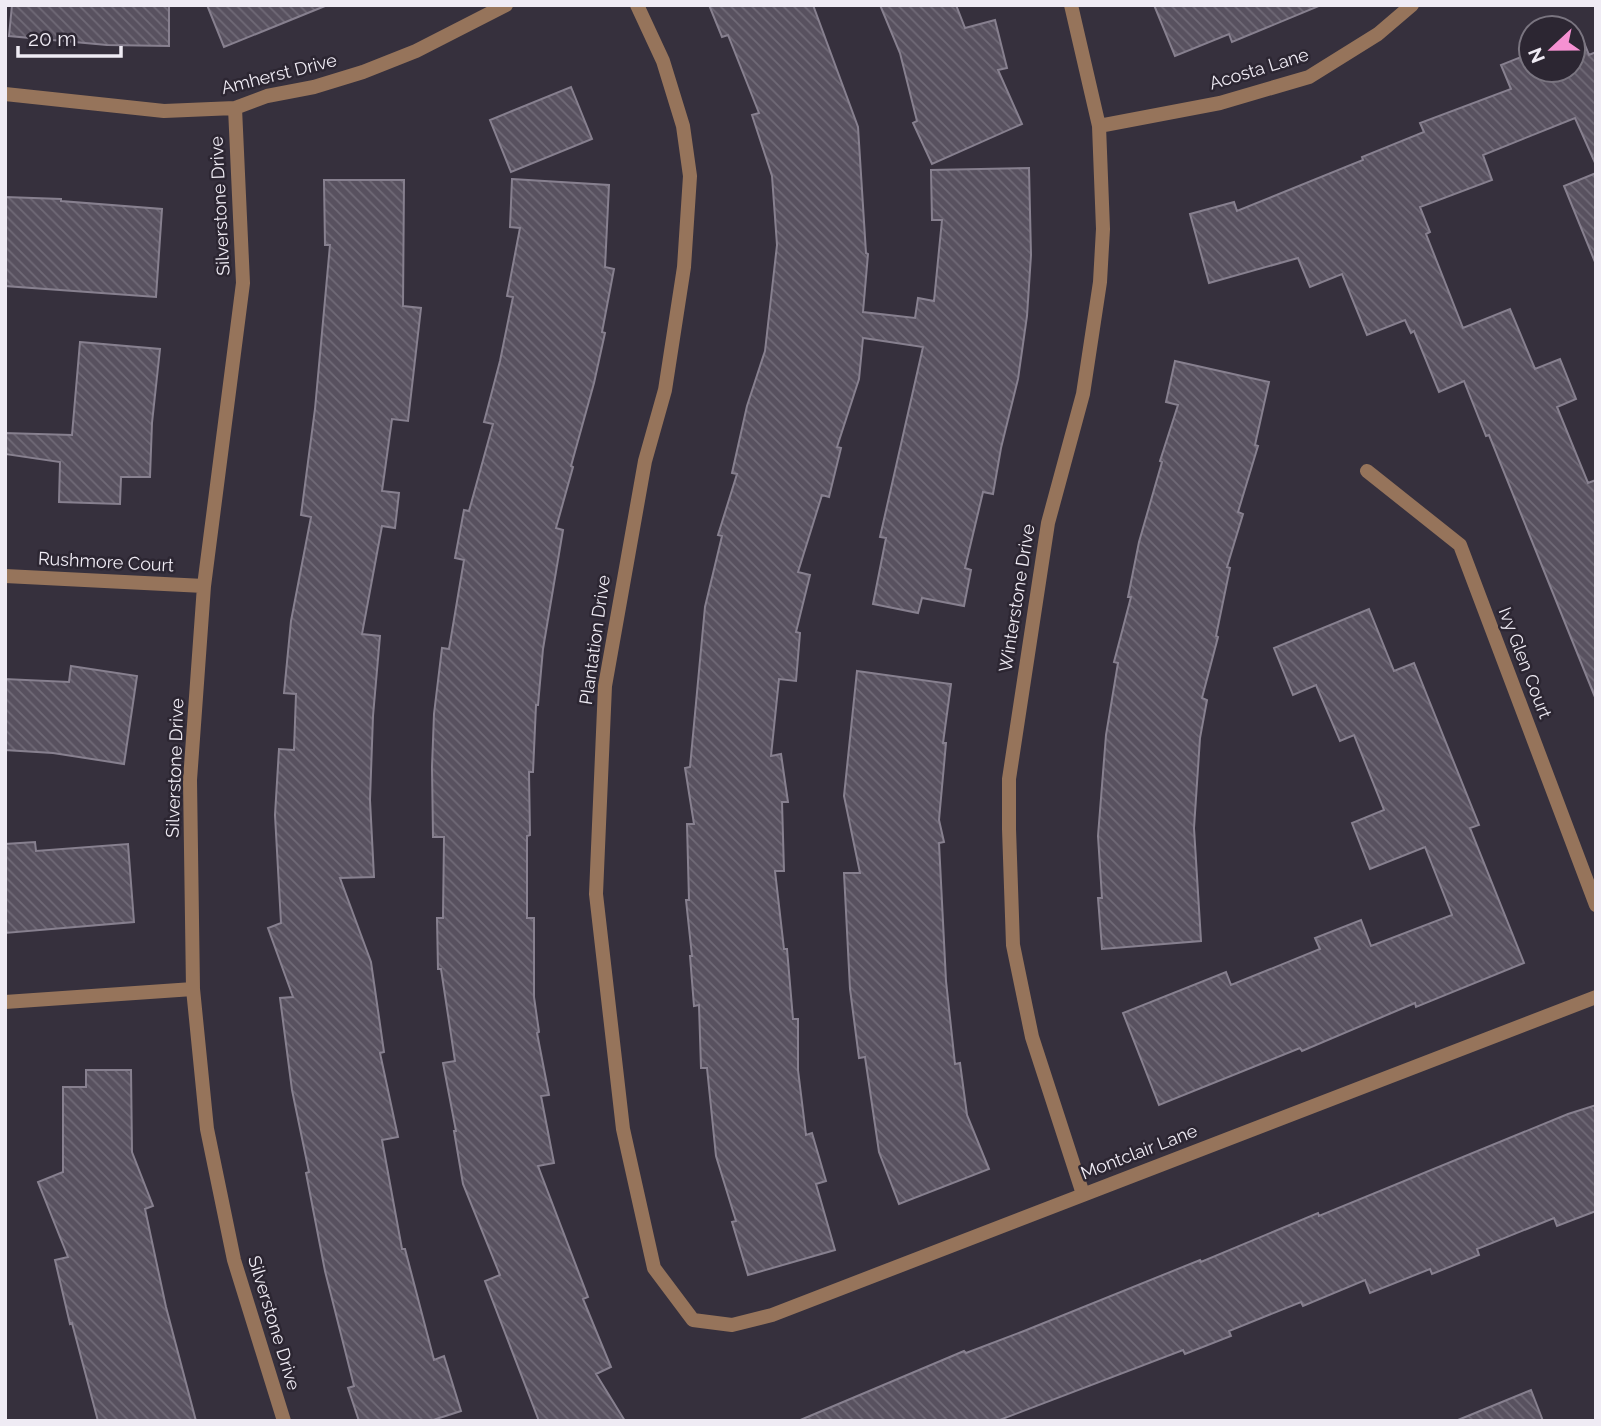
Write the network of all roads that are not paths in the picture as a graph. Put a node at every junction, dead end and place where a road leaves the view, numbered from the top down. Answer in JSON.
{"nodes":[{"id":1,"x":506,"y":5,"type":"edge"},
{"id":2,"x":637,"y":5,"type":"edge"},
{"id":3,"x":1071,"y":5,"type":"edge"},
{"id":4,"x":1412,"y":5,"type":"edge"},
{"id":5,"x":5,"y":94,"type":"edge"},
{"id":6,"x":235,"y":108,"type":"junction"},
{"id":7,"x":1098,"y":126,"type":"junction"},
{"id":8,"x":1367,"y":471,"type":"dead end"},
{"id":9,"x":5,"y":576,"type":"edge"},
{"id":10,"x":204,"y":586,"type":"junction"},
{"id":11,"x":1596,"y":905,"type":"edge"},
{"id":12,"x":193,"y":989,"type":"junction"},
{"id":13,"x":1596,"y":997,"type":"edge"},
{"id":14,"x":5,"y":1002,"type":"edge"},
{"id":15,"x":1083,"y":1194,"type":"junction"},
{"id":16,"x":693,"y":1320,"type":"joint"},
{"id":17,"x":284,"y":1421,"type":"edge"}],
"edges":[{"from":1,"to":6,"type":"street","name":"Amherst Drive"},
{"from":2,"to":16,"type":"street","name":"Plantation Drive"},
{"from":3,"to":7,"type":"street","name":"Winterstone Drive"},
{"from":4,"to":7,"type":"street","name":"Acosta Lane"},
{"from":5,"to":6,"type":"street","name":"Amherst Drive"},
{"from":6,"to":10,"type":"street","name":"Silverstone Drive"},
{"from":7,"to":15,"type":"street","name":"Winterstone Drive"},
{"from":8,"to":11,"type":"street","name":"Ivy Glen Court"},
{"from":9,"to":10,"type":"street","name":"Rushmore Court"},
{"from":10,"to":12,"type":"street","name":"Silverstone Drive"},
{"from":12,"to":14,"type":"street"},
{"from":12,"to":17,"type":"street","name":"Silverstone Drive"},
{"from":13,"to":15,"type":"street","name":"Montclair Lane"},
{"from":15,"to":16,"type":"street","name":"Montclair Lane"}]}
